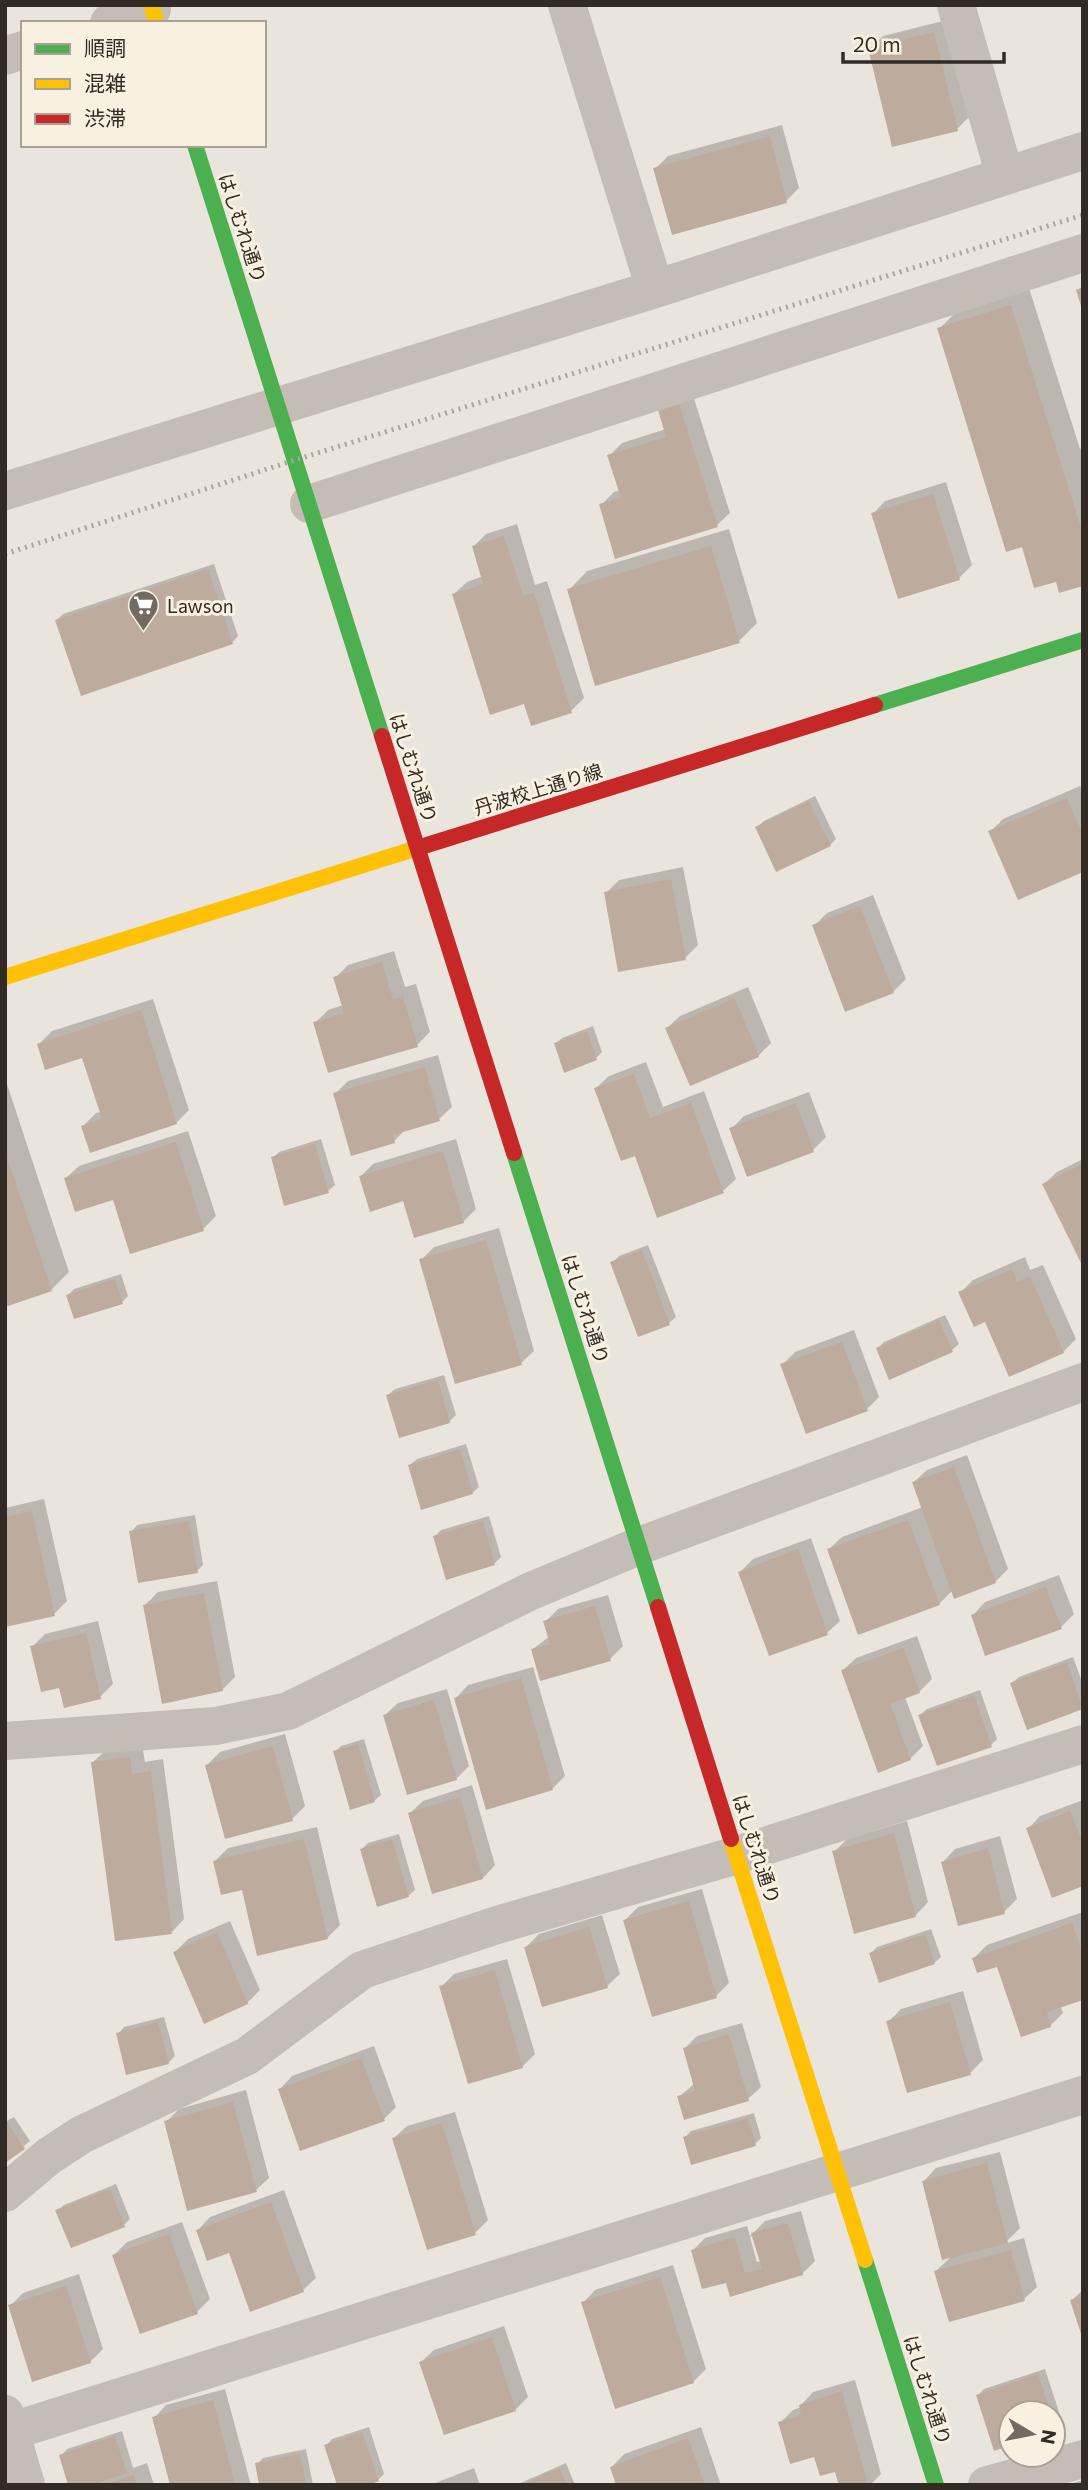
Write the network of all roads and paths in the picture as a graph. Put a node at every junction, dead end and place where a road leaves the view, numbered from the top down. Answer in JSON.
{"nodes":[{"id":1,"x":567,"y":5,"type":"edge"},
{"id":2,"x":956,"y":5,"type":"edge"},
{"id":3,"x":153,"y":12,"type":"edge"},
{"id":4,"x":117,"y":21,"type":"edge"},
{"id":5,"x":196,"y":147,"type":"edge"},
{"id":6,"x":1083,"y":151,"type":"edge"},
{"id":7,"x":1005,"y":176,"type":"junction"},
{"id":8,"x":1083,"y":253,"type":"edge"},
{"id":9,"x":655,"y":289,"type":"junction"},
{"id":10,"x":277,"y":405,"type":"junction"},
{"id":11,"x":5,"y":491,"type":"edge"},
{"id":12,"x":309,"y":504,"type":"junction"},
{"id":13,"x":1083,"y":640,"type":"edge"},
{"id":14,"x":418,"y":849,"type":"junction"},
{"id":15,"x":5,"y":977,"type":"edge"},
{"id":16,"x":1083,"y":1382,"type":"edge"},
{"id":17,"x":639,"y":1546,"type":"junction"},
{"id":18,"x":5,"y":1741,"type":"edge"},
{"id":19,"x":1083,"y":1744,"type":"edge"},
{"id":20,"x":737,"y":1854,"type":"junction"},
{"id":21,"x":1083,"y":2095,"type":"edge"},
{"id":22,"x":838,"y":2173,"type":"junction"},
{"id":23,"x":5,"y":2193,"type":"edge"},
{"id":24,"x":7,"y":2426,"type":"edge"},
{"id":25,"x":1083,"y":2459,"type":"edge"},
{"id":26,"x":26,"y":2485,"type":"edge"},
{"id":27,"x":936,"y":2485,"type":"edge"},
{"id":28,"x":987,"y":2485,"type":"edge"}],
"edges":[{"from":1,"to":9,"type":"street"},
{"from":2,"to":7,"type":"street"},
{"from":3,"to":4,"type":"street"},
{"from":5,"to":10,"type":"street","name":"はしむれ通り"},
{"from":6,"to":7,"type":"street"},
{"from":7,"to":9,"type":"street"},
{"from":8,"to":12,"type":"street"},
{"from":9,"to":10,"type":"street"},
{"from":10,"to":11,"type":"street"},
{"from":10,"to":12,"type":"street","name":"はしむれ通り"},
{"from":12,"to":14,"type":"street","name":"はしむれ通り"},
{"from":13,"to":14,"type":"street","name":"丹波校上通り線"},
{"from":14,"to":15,"type":"street","name":"丹波校上通り線"},
{"from":14,"to":17,"type":"street","name":"はしむれ通り"},
{"from":16,"to":17,"type":"street"},
{"from":17,"to":18,"type":"street"},
{"from":17,"to":20,"type":"street","name":"はしむれ通り"},
{"from":19,"to":20,"type":"street"},
{"from":20,"to":22,"type":"street","name":"はしむれ通り"},
{"from":20,"to":23,"type":"street"},
{"from":21,"to":22,"type":"street"},
{"from":22,"to":24,"type":"street"},
{"from":22,"to":27,"type":"street","name":"はしむれ通り"},
{"from":24,"to":26,"type":"street"},
{"from":25,"to":28,"type":"street"}]}
